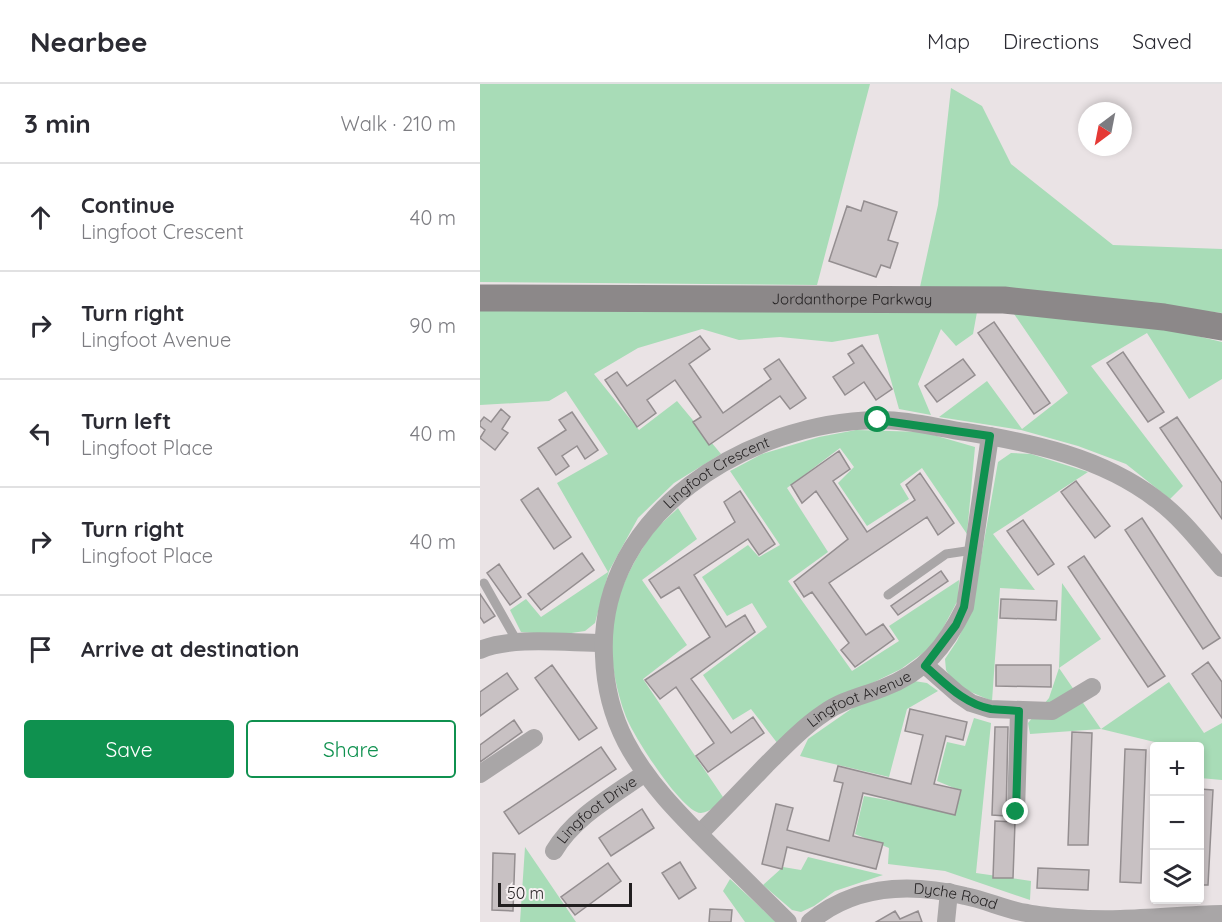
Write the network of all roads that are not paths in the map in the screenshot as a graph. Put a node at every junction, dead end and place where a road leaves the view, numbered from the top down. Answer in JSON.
{"nodes":[{"id":1,"x":480,"y":298,"type":"edge"},
{"id":2,"x":1222,"y":327,"type":"edge"},
{"id":3,"x":990,"y":436,"type":"junction"},
{"id":4,"x":973,"y":550,"type":"junction"},
{"id":5,"x":1222,"y":567,"type":"edge"},
{"id":6,"x":484,"y":583,"type":"dead end"},
{"id":7,"x":888,"y":595,"type":"dead end"},
{"id":8,"x":518,"y":643,"type":"junction"},
{"id":9,"x":603,"y":643,"type":"junction"},
{"id":10,"x":480,"y":650,"type":"edge"},
{"id":11,"x":925,"y":666,"type":"junction"},
{"id":12,"x":1092,"y":687,"type":"dead end"},
{"id":13,"x":1019,"y":711,"type":"junction"},
{"id":14,"x":534,"y":738,"type":"dead end"},
{"id":15,"x":645,"y":773,"type":"junction"},
{"id":16,"x":480,"y":774,"type":"edge"},
{"id":17,"x":1016,"y":812,"type":"dead end"},
{"id":18,"x":699,"y":834,"type":"junction"},
{"id":19,"x":554,"y":851,"type":"dead end"},
{"id":20,"x":949,"y":892,"type":"junction"},
{"id":21,"x":1222,"y":914,"type":"edge"},
{"id":22,"x":1109,"y":921,"type":"edge"},
{"id":23,"x":1154,"y":921,"type":"edge"},
{"id":24,"x":788,"y":922,"type":"edge"},
{"id":25,"x":810,"y":922,"type":"edge"},
{"id":26,"x":946,"y":922,"type":"edge"}],
"edges":[{"from":1,"to":2,"type":"main road","name":"Jordanthorpe Parkway"},
{"from":3,"to":4,"type":"street","name":"Lingfoot Avenue"},
{"from":3,"to":5,"type":"street","name":"Lingfoot Crescent"},
{"from":3,"to":9,"type":"street","name":"Lingfoot Crescent"},
{"from":4,"to":7,"type":"lane"},
{"from":4,"to":11,"type":"street","name":"Lingfoot Avenue"},
{"from":6,"to":8,"type":"lane"},
{"from":8,"to":9,"type":"street"},
{"from":8,"to":10,"type":"street"},
{"from":9,"to":15,"type":"street","name":"Lingfoot Crescent"},
{"from":11,"to":13,"type":"street"},
{"from":11,"to":18,"type":"street","name":"Lingfoot Avenue"},
{"from":12,"to":13,"type":"street"},
{"from":13,"to":17,"type":"street"},
{"from":14,"to":16,"type":"street"},
{"from":15,"to":18,"type":"street","name":"Lingfoot Crescent"},
{"from":15,"to":19,"type":"street","name":"Lingfoot Drive"},
{"from":18,"to":24,"type":"street","name":"Lingfoot Crescent"},
{"from":20,"to":22,"type":"street","name":"Dyche Road"},
{"from":20,"to":25,"type":"street","name":"Dyche Road"},
{"from":20,"to":26,"type":"street"},
{"from":21,"to":23,"type":"street","name":"Dyche Road"},
{"from":22,"to":23,"type":"street","name":"Dyche Road"}]}
